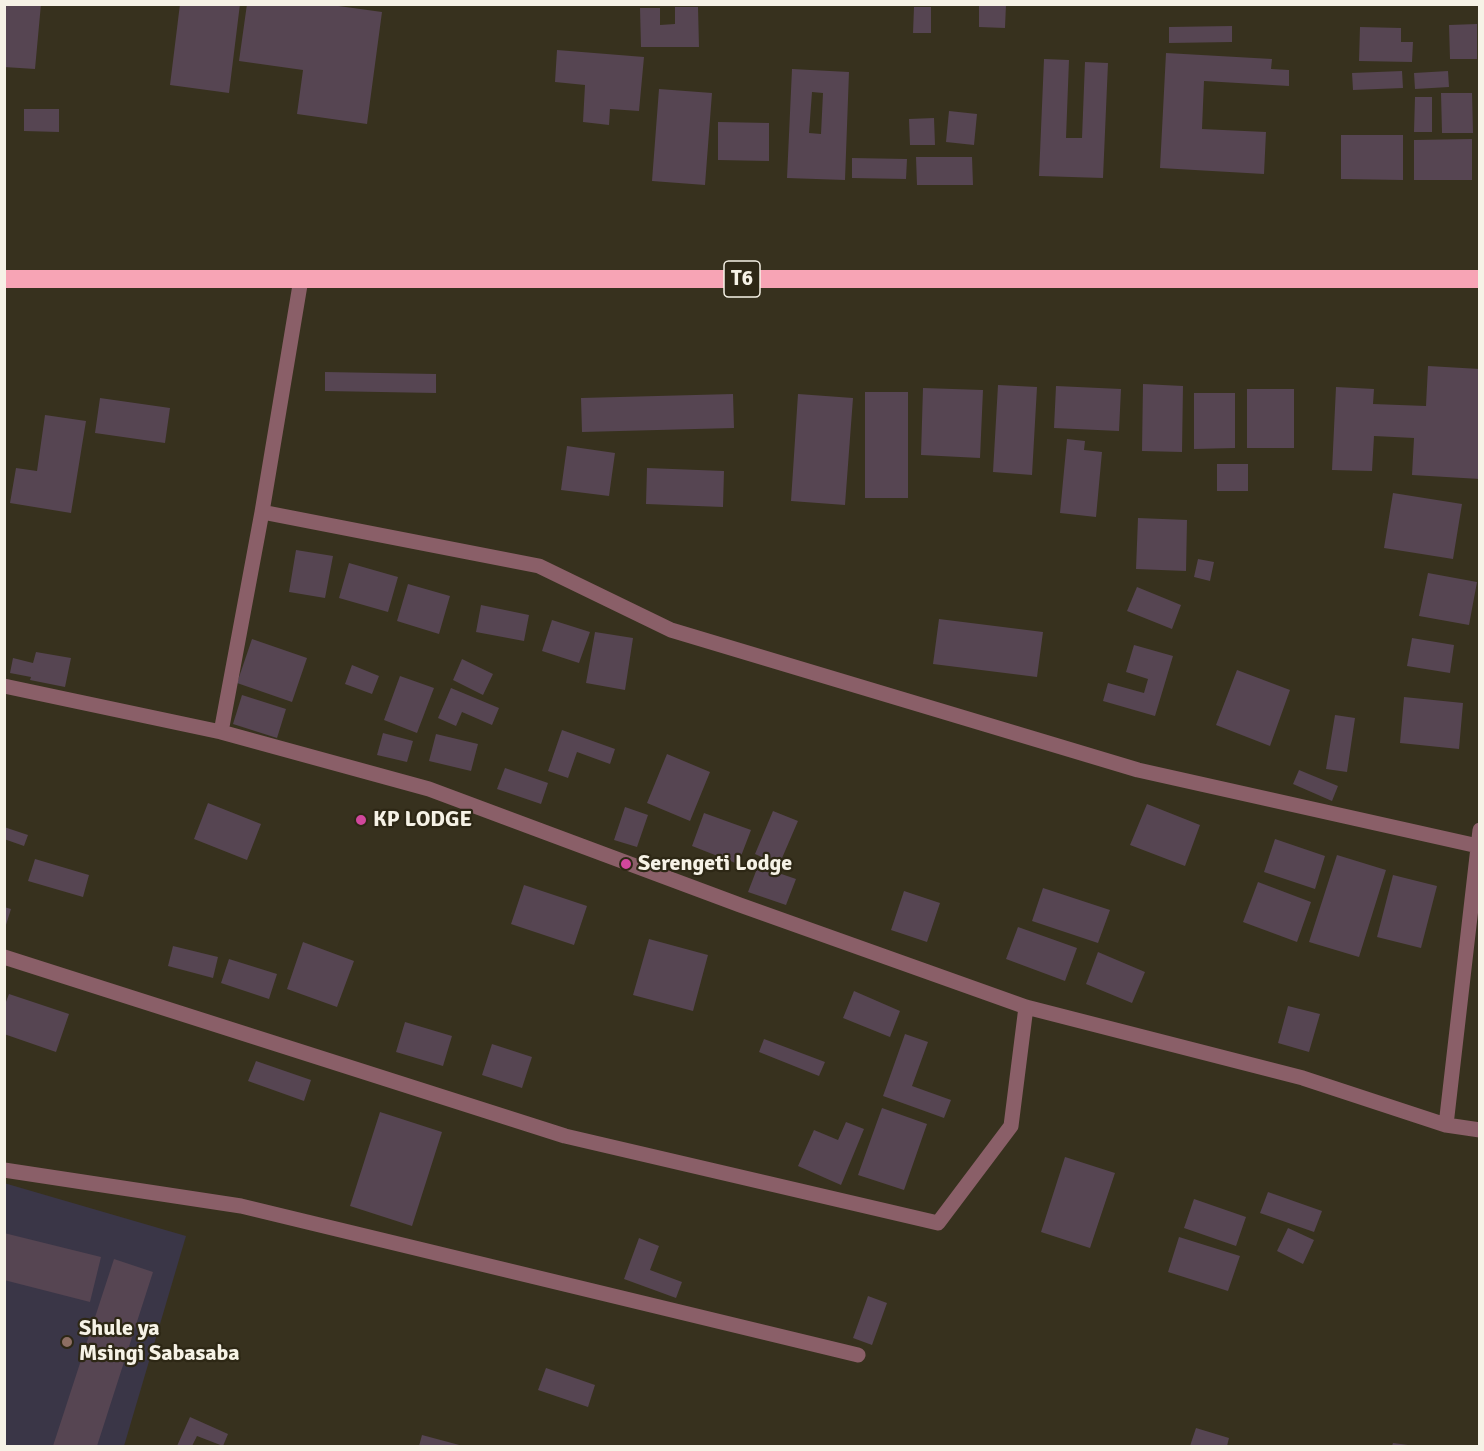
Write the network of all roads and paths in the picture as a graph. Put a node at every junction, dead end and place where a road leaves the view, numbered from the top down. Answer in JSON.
{"nodes":[{"id":1,"x":4,"y":279,"type":"edge"},
{"id":2,"x":301,"y":279,"type":"junction"},
{"id":3,"x":1479,"y":279,"type":"edge"},
{"id":4,"x":261,"y":512,"type":"junction"},
{"id":5,"x":4,"y":686,"type":"edge"},
{"id":6,"x":220,"y":732,"type":"junction"},
{"id":7,"x":1479,"y":830,"type":"edge"},
{"id":8,"x":1478,"y":846,"type":"edge"},
{"id":9,"x":4,"y":957,"type":"edge"},
{"id":10,"x":1026,"y":1007,"type":"junction"},
{"id":11,"x":1446,"y":1125,"type":"junction"},
{"id":12,"x":1479,"y":1130,"type":"edge"},
{"id":13,"x":4,"y":1170,"type":"edge"},
{"id":14,"x":858,"y":1355,"type":"dead end"}],
"edges":[{"from":1,"to":2,"type":"highway","number":"T6"},
{"from":2,"to":3,"type":"highway","number":"T6"},
{"from":2,"to":4,"type":"street"},
{"from":4,"to":6,"type":"street"},
{"from":4,"to":8,"type":"street"},
{"from":5,"to":6,"type":"street"},
{"from":6,"to":10,"type":"street"},
{"from":7,"to":8,"type":"street"},
{"from":8,"to":11,"type":"street"},
{"from":9,"to":10,"type":"street"},
{"from":10,"to":11,"type":"street"},
{"from":11,"to":12,"type":"street"},
{"from":13,"to":14,"type":"street"}]}
